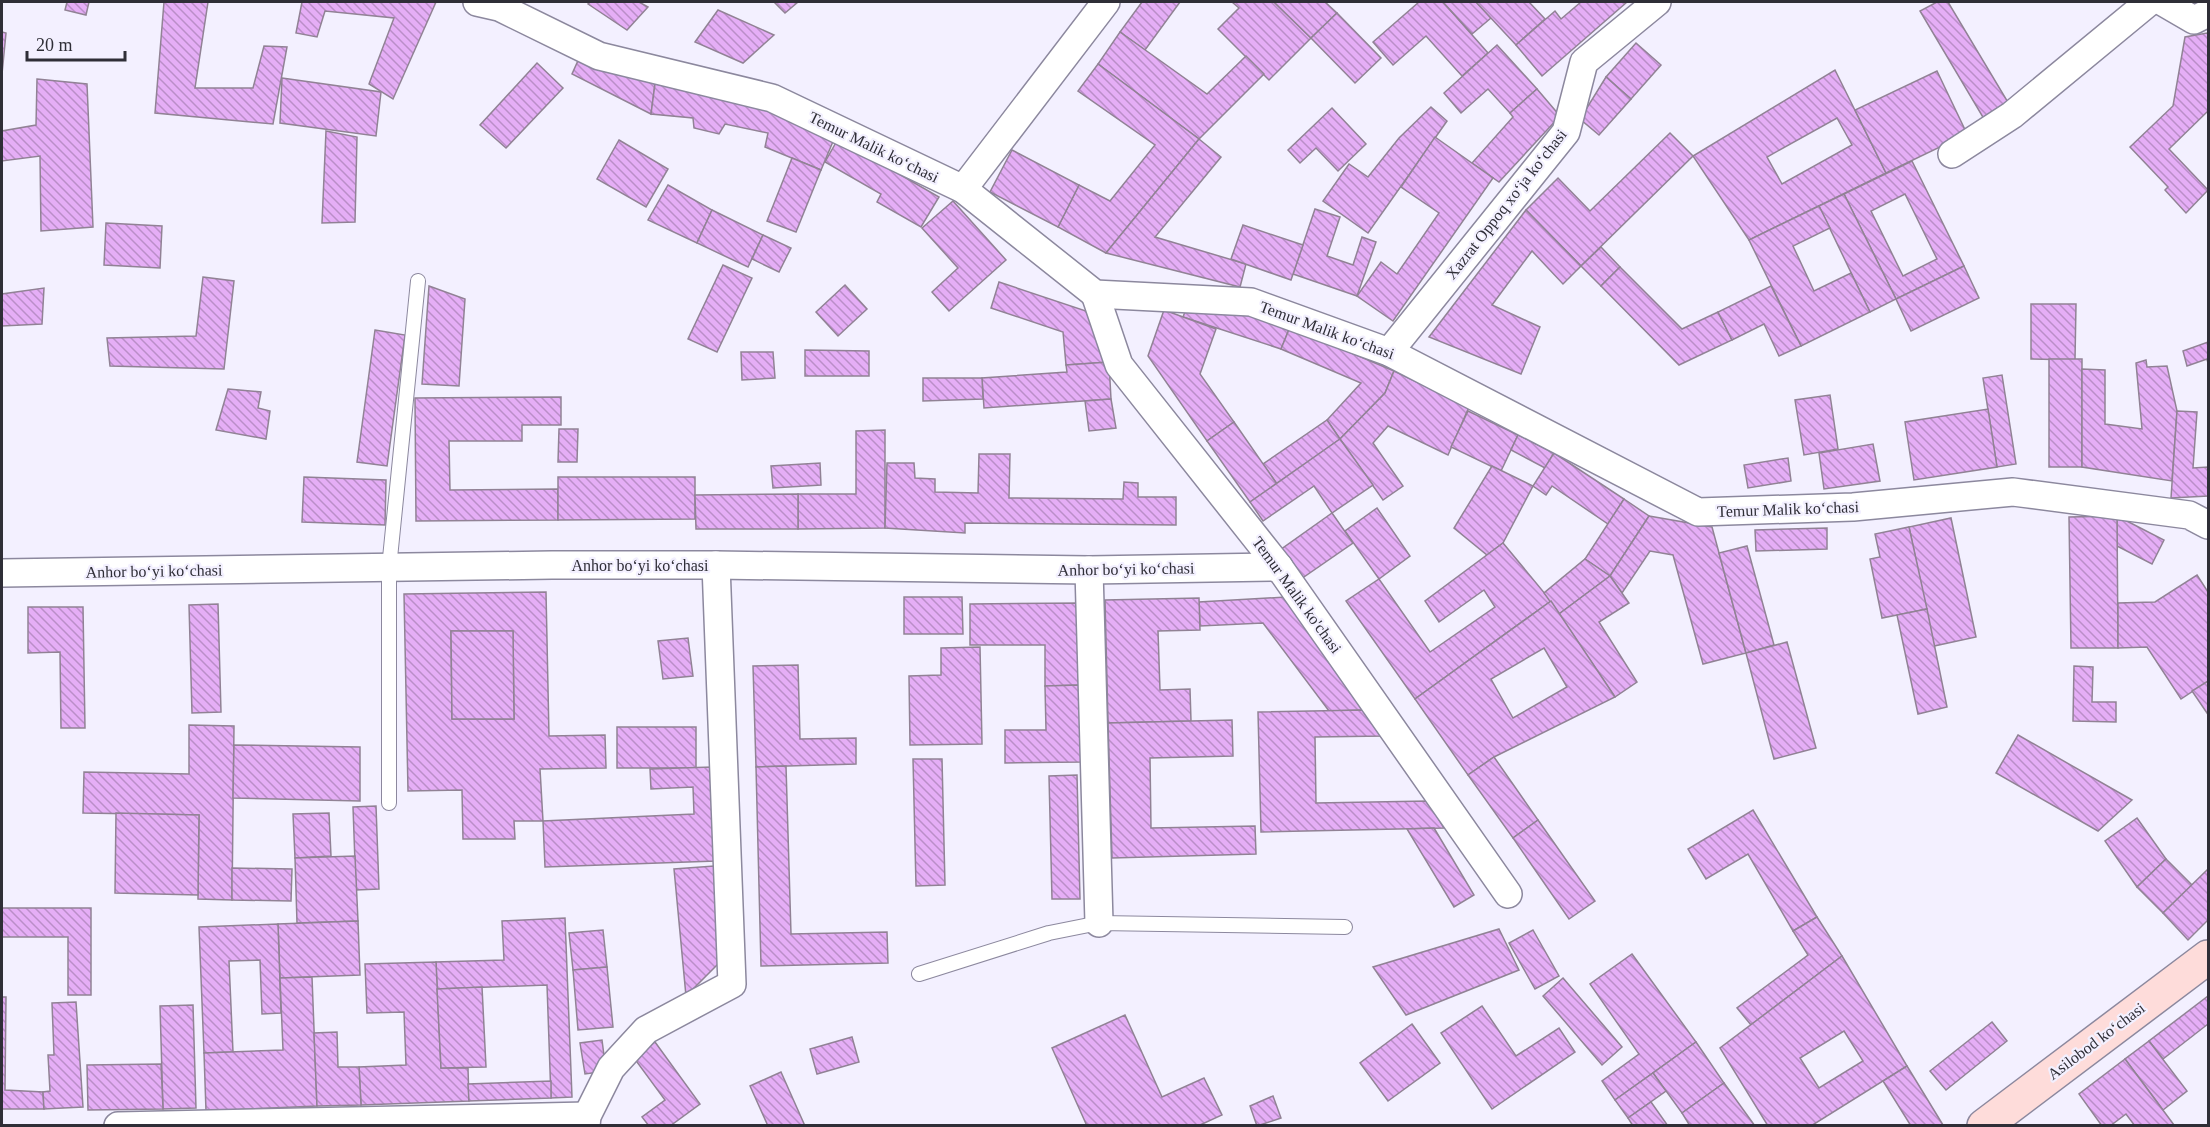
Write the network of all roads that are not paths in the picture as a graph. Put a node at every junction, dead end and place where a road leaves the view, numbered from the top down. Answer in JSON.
{"nodes":[{"id":1,"x":477,"y":2,"type":"edge"},
{"id":2,"x":1106,"y":2,"type":"edge"},
{"id":3,"x":1657,"y":2,"type":"edge"},
{"id":4,"x":2149,"y":2,"type":"edge"},
{"id":5,"x":2163,"y":2,"type":"edge"},
{"id":6,"x":2208,"y":13,"type":"edge"},
{"id":7,"x":1952,"y":154,"type":"dead end"},
{"id":8,"x":963,"y":189,"type":"junction"},
{"id":9,"x":418,"y":281,"type":"dead end"},
{"id":10,"x":1095,"y":294,"type":"junction"},
{"id":11,"x":1389,"y":352,"type":"junction"},
{"id":12,"x":2208,"y":525,"type":"edge"},
{"id":13,"x":716,"y":565,"type":"junction"},
{"id":14,"x":1279,"y":567,"type":"junction"},
{"id":15,"x":389,"y":568,"type":"junction"},
{"id":16,"x":1089,"y":570,"type":"junction"},
{"id":17,"x":2,"y":573,"type":"edge"},
{"id":18,"x":389,"y":803,"type":"dead end"},
{"id":19,"x":1508,"y":894,"type":"dead end"},
{"id":20,"x":1099,"y":923,"type":"junction"},
{"id":21,"x":1345,"y":927,"type":"dead end"},
{"id":22,"x":2208,"y":957,"type":"edge"},
{"id":23,"x":919,"y":974,"type":"dead end"},
{"id":24,"x":586,"y":1121,"type":"edge"},
{"id":25,"x":118,"y":1125,"type":"edge"},
{"id":26,"x":1984,"y":1125,"type":"edge"}],
"edges":[{"from":1,"to":8,"type":"street","name":"Temur Malik koʻchasi"},
{"from":2,"to":8,"type":"street"},
{"from":3,"to":11,"type":"street","name":"Xazrat Oppoq xo‘ja ko‘chasi"},
{"from":4,"to":7,"type":"street"},
{"from":5,"to":6,"type":"street"},
{"from":8,"to":10,"type":"street","name":"Temur Malik koʻchasi"},
{"from":9,"to":15,"type":"lane"},
{"from":10,"to":11,"type":"street","name":"Temur Malik koʻchasi"},
{"from":10,"to":14,"type":"street","name":"Temur Malik ko'chasi"},
{"from":11,"to":12,"type":"street","name":"Temur Malik koʻchasi"},
{"from":13,"to":15,"type":"street","name":"Anhor boʻyi koʻchasi"},
{"from":13,"to":16,"type":"street","name":"Anhor boʻyi koʻchasi"},
{"from":13,"to":24,"type":"street"},
{"from":14,"to":16,"type":"street","name":"Anhor boʻyi koʻchasi"},
{"from":14,"to":19,"type":"street","name":"Temur Malik ko'chasi"},
{"from":15,"to":17,"type":"street","name":"Anhor boʻyi koʻchasi"},
{"from":15,"to":18,"type":"lane"},
{"from":16,"to":20,"type":"street"},
{"from":20,"to":21,"type":"lane"},
{"from":20,"to":23,"type":"lane"},
{"from":22,"to":26,"type":"street","name":"Asilobod koʻchasi"},
{"from":24,"to":25,"type":"street"}]}
